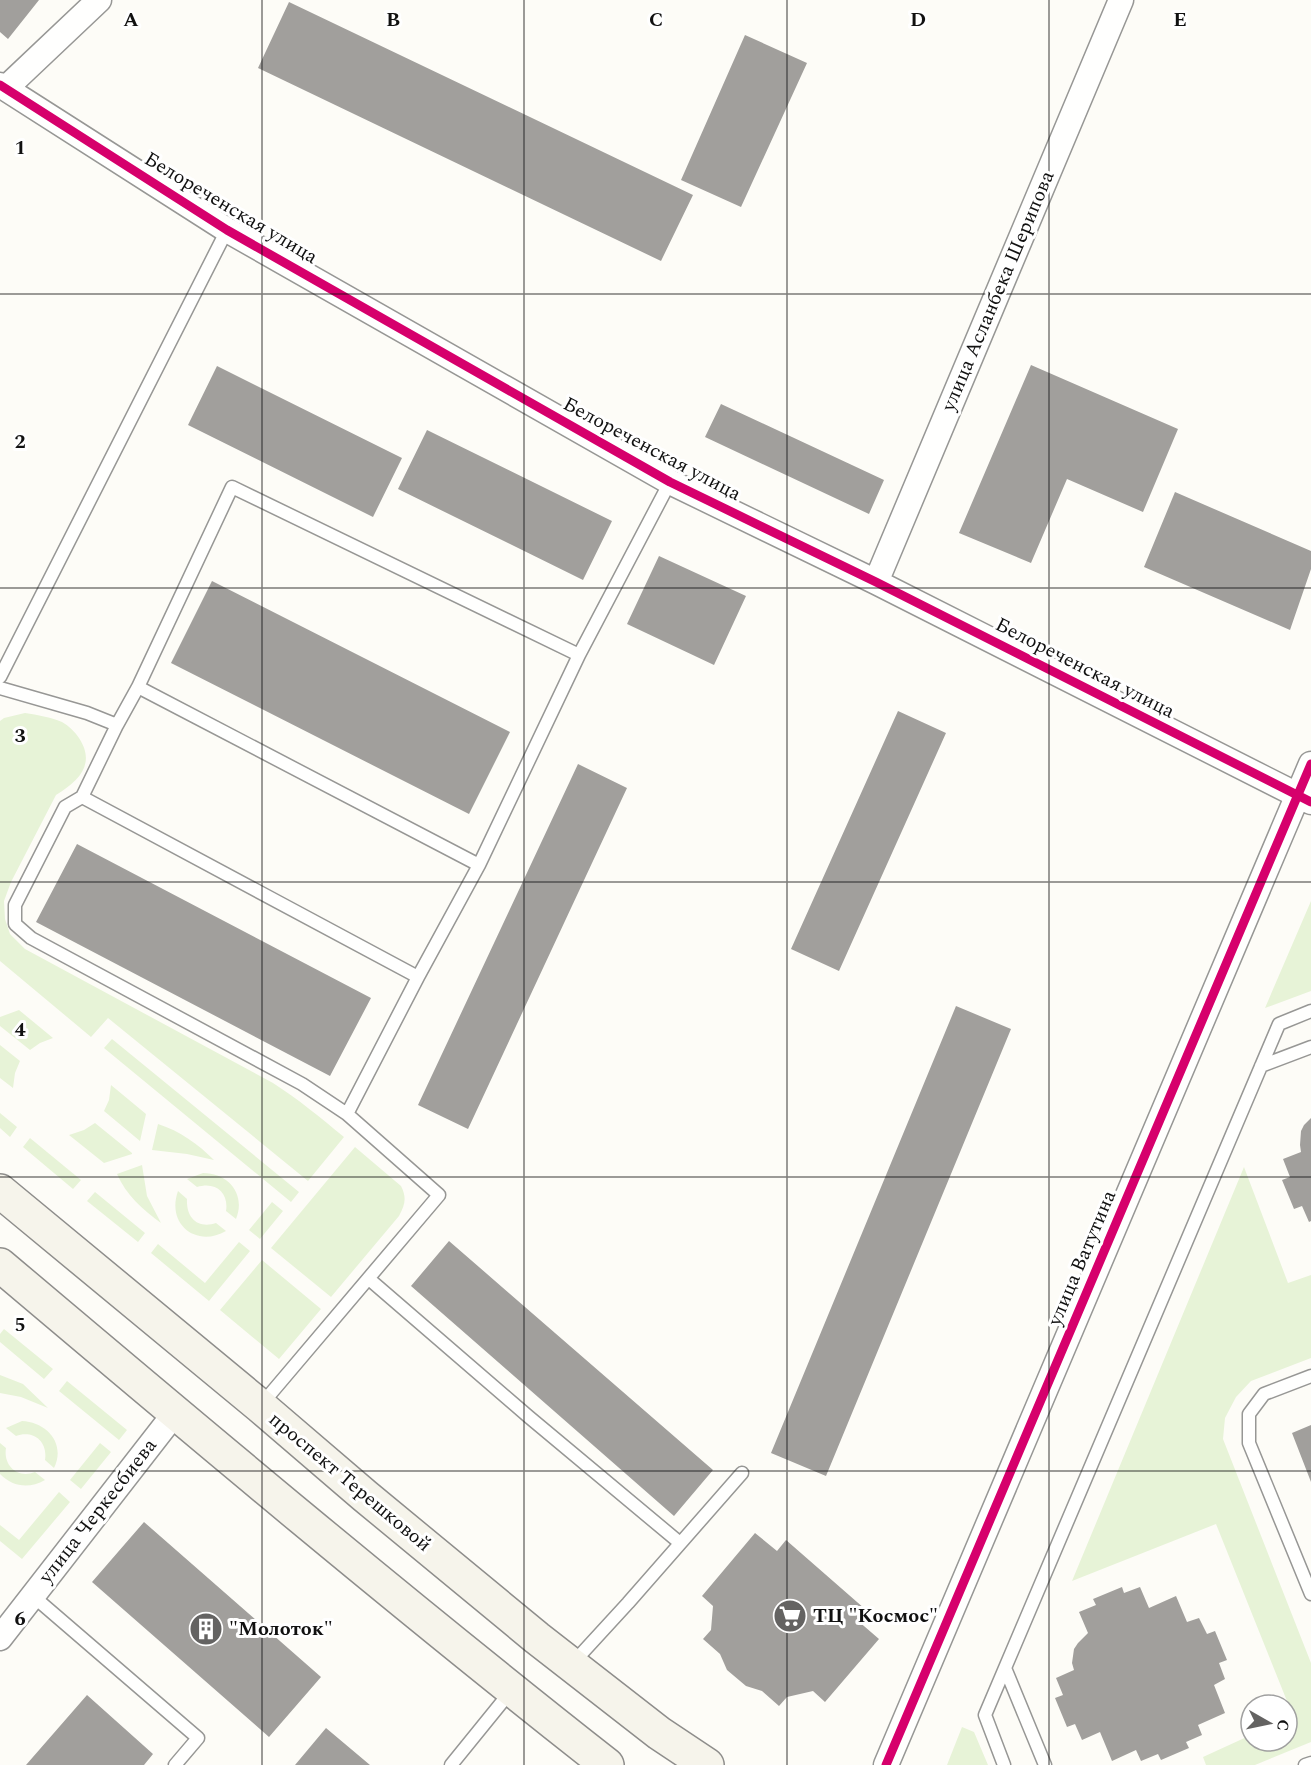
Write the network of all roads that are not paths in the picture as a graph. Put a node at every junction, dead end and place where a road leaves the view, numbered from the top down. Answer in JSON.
{"nodes":[{"id":1,"x":99,"y":0,"type":"edge"},
{"id":2,"x":1121,"y":0,"type":"edge"},
{"id":3,"x":2,"y":89,"type":"edge"},
{"id":4,"x":227,"y":230,"type":"junction"},
{"id":5,"x":670,"y":482,"type":"junction"},
{"id":6,"x":876,"y":582,"type":"junction"},
{"id":7,"x":579,"y":655,"type":"junction"},
{"id":8,"x":0,"y":677,"type":"edge"},
{"id":9,"x":138,"y":687,"type":"junction"},
{"id":10,"x":0,"y":688,"type":"edge"},
{"id":11,"x":117,"y":725,"type":"junction"},
{"id":12,"x":1311,"y":764,"type":"edge"},
{"id":13,"x":82,"y":797,"type":"junction"},
{"id":14,"x":1304,"y":798,"type":"edge"},
{"id":15,"x":479,"y":865,"type":"junction"},
{"id":16,"x":418,"y":977,"type":"junction"},
{"id":17,"x":1311,"y":1011,"type":"edge"},
{"id":18,"x":1311,"y":1047,"type":"edge"},
{"id":19,"x":1261,"y":1066,"type":"junction"},
{"id":20,"x":347,"y":1114,"type":"junction"},
{"id":21,"x":0,"y":1191,"type":"edge"},
{"id":22,"x":0,"y":1265,"type":"edge"},
{"id":23,"x":369,"y":1279,"type":"junction"},
{"id":24,"x":1311,"y":1376,"type":"edge"},
{"id":25,"x":260,"y":1406,"type":"junction"},
{"id":26,"x":175,"y":1413,"type":"junction"},
{"id":27,"x":742,"y":1473,"type":"dead end"},
{"id":28,"x":680,"y":1543,"type":"junction"},
{"id":29,"x":1311,"y":1594,"type":"edge"},
{"id":30,"x":33,"y":1596,"type":"junction"},
{"id":31,"x":0,"y":1638,"type":"edge"},
{"id":32,"x":571,"y":1665,"type":"junction"},
{"id":33,"x":1005,"y":1668,"type":"junction"},
{"id":34,"x":512,"y":1690,"type":"junction"},
{"id":35,"x":1311,"y":1763,"type":"edge"},
{"id":36,"x":175,"y":1765,"type":"edge"},
{"id":37,"x":451,"y":1765,"type":"edge"},
{"id":38,"x":607,"y":1765,"type":"edge"},
{"id":39,"x":707,"y":1765,"type":"edge"},
{"id":40,"x":886,"y":1765,"type":"edge"},
{"id":41,"x":1004,"y":1765,"type":"edge"},
{"id":42,"x":1045,"y":1765,"type":"edge"},
{"id":43,"x":1305,"y":1765,"type":"edge"}],
"edges":[{"from":1,"to":3,"type":"street"},
{"from":2,"to":6,"type":"street","name":"улица Асланбека Шерипова"},
{"from":3,"to":4,"type":"street","name":"Белореченская улица"},
{"from":4,"to":5,"type":"street","name":"Белореченская улица"},
{"from":4,"to":8,"type":"lane"},
{"from":5,"to":6,"type":"street","name":"Белореченская улица"},
{"from":5,"to":7,"type":"lane"},
{"from":6,"to":14,"type":"street","name":"Белореченская улица"},
{"from":7,"to":9,"type":"lane"},
{"from":7,"to":15,"type":"lane"},
{"from":9,"to":11,"type":"lane"},
{"from":9,"to":15,"type":"lane"},
{"from":10,"to":11,"type":"lane"},
{"from":11,"to":13,"type":"lane"},
{"from":12,"to":14,"type":"street","name":"улица Ватутина"},
{"from":13,"to":16,"type":"lane"},
{"from":13,"to":20,"type":"lane"},
{"from":14,"to":40,"type":"street","name":"улица Ватутина"},
{"from":15,"to":16,"type":"lane"},
{"from":16,"to":20,"type":"lane"},
{"from":17,"to":19,"type":"lane"},
{"from":18,"to":19,"type":"lane"},
{"from":19,"to":33,"type":"lane"},
{"from":20,"to":23,"type":"lane"},
{"from":21,"to":25,"type":"main road","name":"проспект Терешковой"},
{"from":22,"to":26,"type":"main road"},
{"from":23,"to":25,"type":"lane"},
{"from":23,"to":28,"type":"lane"},
{"from":24,"to":29,"type":"lane"},
{"from":25,"to":32,"type":"main road","name":"проспект Терешковой"},
{"from":26,"to":30,"type":"street","name":"улица Черкесбиева"},
{"from":26,"to":34,"type":"main road"},
{"from":27,"to":28,"type":"lane"},
{"from":28,"to":32,"type":"lane"},
{"from":30,"to":31,"type":"street","name":"улица Черкесбиева"},
{"from":30,"to":36,"type":"lane"},
{"from":32,"to":39,"type":"main road","name":"проспект Терешковой"},
{"from":33,"to":41,"type":"lane"},
{"from":33,"to":42,"type":"lane"},
{"from":34,"to":37,"type":"lane"},
{"from":34,"to":38,"type":"main road"},
{"from":35,"to":43,"type":"lane"}]}
